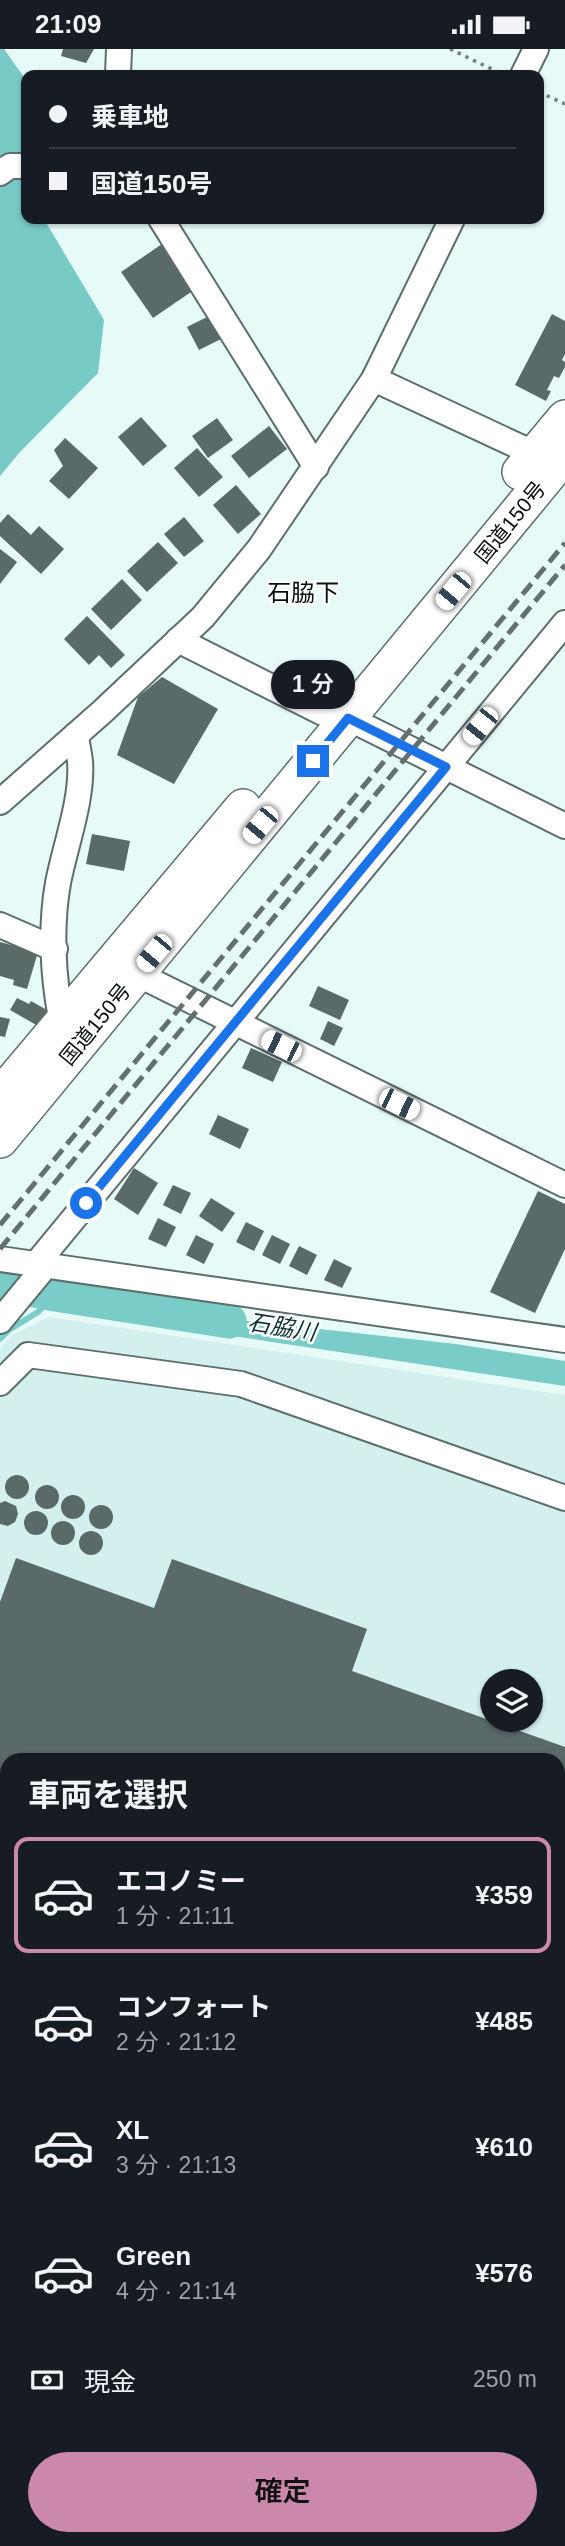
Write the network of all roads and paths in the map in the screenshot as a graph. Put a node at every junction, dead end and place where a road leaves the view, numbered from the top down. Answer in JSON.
{"nodes":[{"id":1,"x":119,"y":49,"type":"edge"},
{"id":2,"x":450,"y":49,"type":"edge"},
{"id":3,"x":536,"y":49,"type":"edge"},
{"id":4,"x":118,"y":70,"type":"edge"},
{"id":5,"x":494,"y":70,"type":"edge"},
{"id":6,"x":526,"y":70,"type":"edge"},
{"id":7,"x":544,"y":94,"type":"edge"},
{"id":8,"x":565,"y":104,"type":"edge"},
{"id":9,"x":21,"y":166,"type":"edge"},
{"id":10,"x":0,"y":173,"type":"edge"},
{"id":11,"x":164,"y":224,"type":"edge"},
{"id":12,"x":450,"y":224,"type":"edge"},
{"id":13,"x":373,"y":379,"type":"junction"},
{"id":14,"x":565,"y":418,"type":"edge"},
{"id":15,"x":556,"y":460,"type":"edge"},
{"id":16,"x":316,"y":467,"type":"junction"},
{"id":17,"x":565,"y":623,"type":"edge"},
{"id":18,"x":178,"y":640,"type":"junction"},
{"id":19,"x":336,"y":715,"type":"junction"},
{"id":20,"x":76,"y":735,"type":"junction"},
{"id":21,"x":446,"y":767,"type":"junction"},
{"id":22,"x":0,"y":801,"type":"edge"},
{"id":23,"x":565,"y":826,"type":"edge"},
{"id":24,"x":0,"y":925,"type":"edge"},
{"id":25,"x":55,"y":949,"type":"junction"},
{"id":26,"x":136,"y":974,"type":"junction"},
{"id":27,"x":62,"y":1023,"type":"junction"},
{"id":28,"x":233,"y":1023,"type":"junction"},
{"id":29,"x":0,"y":1096,"type":"edge"},
{"id":30,"x":0,"y":1140,"type":"edge"},
{"id":31,"x":565,"y":1185,"type":"edge"},
{"id":32,"x":0,"y":1259,"type":"edge"},
{"id":33,"x":42,"y":1264,"type":"junction"},
{"id":34,"x":0,"y":1321,"type":"edge"},
{"id":35,"x":565,"y":1340,"type":"edge"},
{"id":36,"x":0,"y":1383,"type":"edge"},
{"id":37,"x":565,"y":1498,"type":"edge"}],
"edges":[{"from":1,"to":4,"type":"street"},
{"from":2,"to":5,"type":"path"},
{"from":3,"to":6,"type":"street"},
{"from":7,"to":8,"type":"path"},
{"from":9,"to":10,"type":"street"},
{"from":11,"to":16,"type":"street"},
{"from":12,"to":13,"type":"street"},
{"from":13,"to":15,"type":"street"},
{"from":13,"to":16,"type":"street"},
{"from":14,"to":15,"type":"highway","name":"国道150号"},
{"from":15,"to":19,"type":"highway","name":"国道150号"},
{"from":16,"to":18,"type":"street"},
{"from":17,"to":21,"type":"street"},
{"from":18,"to":19,"type":"street"},
{"from":18,"to":20,"type":"street"},
{"from":19,"to":21,"type":"street"},
{"from":19,"to":26,"type":"highway","name":"国道150号"},
{"from":19,"to":27,"type":"highway","name":"国道150号"},
{"from":20,"to":22,"type":"street"},
{"from":20,"to":25,"type":"street"},
{"from":21,"to":23,"type":"street"},
{"from":21,"to":28,"type":"street"},
{"from":24,"to":25,"type":"street"},
{"from":25,"to":27,"type":"street"},
{"from":26,"to":28,"type":"street"},
{"from":26,"to":30,"type":"highway","name":"国道150号"},
{"from":27,"to":29,"type":"highway","name":"国道150号"},
{"from":28,"to":31,"type":"street"},
{"from":28,"to":33,"type":"street"},
{"from":32,"to":33,"type":"street"},
{"from":33,"to":34,"type":"street"},
{"from":33,"to":35,"type":"street"},
{"from":36,"to":37,"type":"street"}]}
